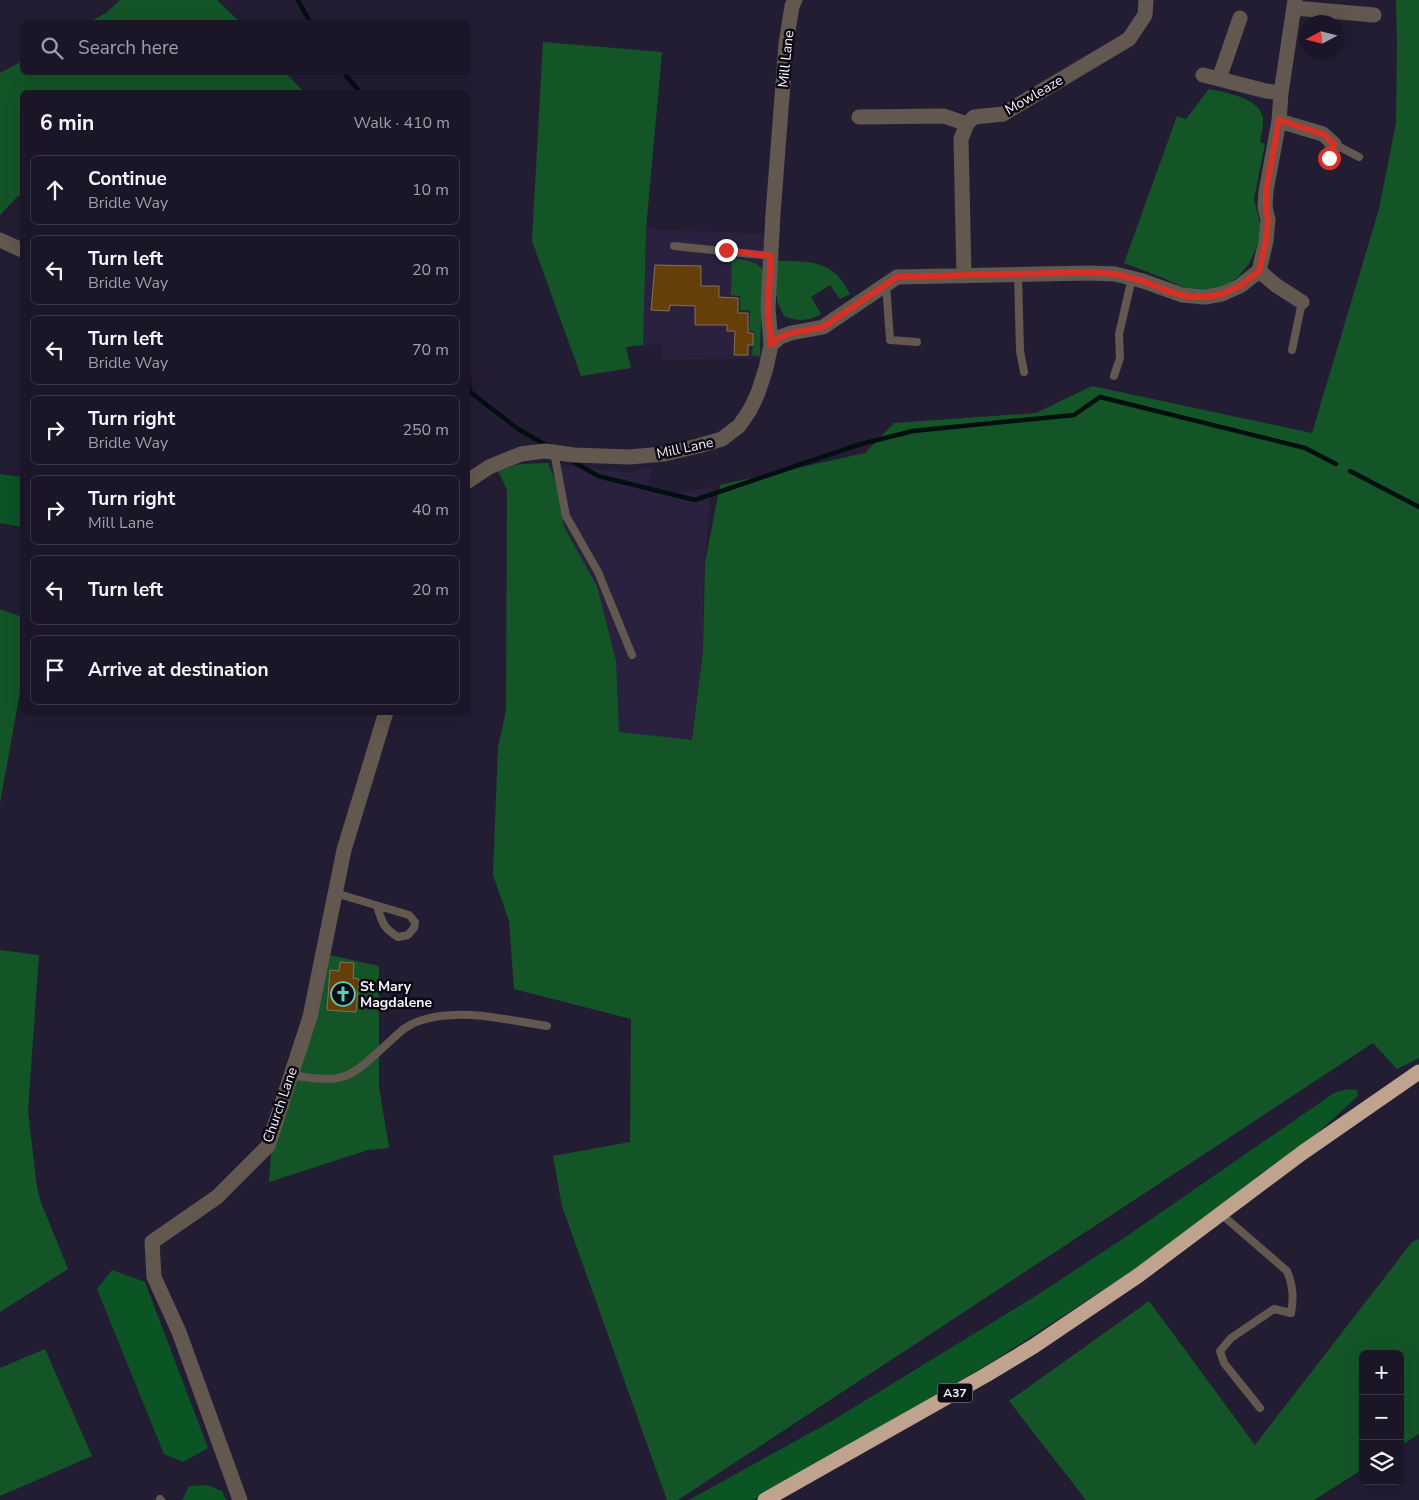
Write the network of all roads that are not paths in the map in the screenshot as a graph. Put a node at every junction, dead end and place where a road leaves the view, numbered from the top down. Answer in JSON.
{"nodes":[{"id":1,"x":795,"y":0,"type":"edge"},
{"id":2,"x":1146,"y":0,"type":"edge"},
{"id":3,"x":1294,"y":4,"type":"edge"},
{"id":4,"x":1374,"y":15,"type":"dead end"},
{"id":5,"x":1240,"y":18,"type":"dead end"},
{"id":6,"x":1204,"y":74,"type":"dead end"},
{"id":7,"x":1219,"y":79,"type":"junction"},
{"id":8,"x":1281,"y":92,"type":"junction"},
{"id":9,"x":859,"y":117,"type":"dead end"},
{"id":10,"x":1279,"y":120,"type":"junction"},
{"id":11,"x":967,"y":124,"type":"junction"},
{"id":12,"x":1331,"y":151,"type":"joint"},
{"id":13,"x":1359,"y":157,"type":"dead end"},
{"id":14,"x":0,"y":240,"type":"edge"},
{"id":15,"x":674,"y":246,"type":"dead end"},
{"id":16,"x":20,"y":249,"type":"edge"},
{"id":17,"x":771,"y":256,"type":"junction"},
{"id":18,"x":1259,"y":271,"type":"junction"},
{"id":19,"x":1018,"y":275,"type":"junction"},
{"id":20,"x":964,"y":276,"type":"junction"},
{"id":21,"x":1132,"y":278,"type":"junction"},
{"id":22,"x":886,"y":284,"type":"junction"},
{"id":23,"x":1302,"y":302,"type":"joint"},
{"id":24,"x":917,"y":342,"type":"dead end"},
{"id":25,"x":771,"y":345,"type":"junction"},
{"id":26,"x":1292,"y":350,"type":"dead end"},
{"id":27,"x":1024,"y":372,"type":"dead end"},
{"id":28,"x":1114,"y":376,"type":"dead end"},
{"id":29,"x":554,"y":452,"type":"junction"},
{"id":30,"x":470,"y":479,"type":"edge"},
{"id":31,"x":632,"y":655,"type":"dead end"},
{"id":32,"x":385,"y":715,"type":"edge"},
{"id":33,"x":335,"y":893,"type":"junction"},
{"id":34,"x":377,"y":906,"type":"junction"},
{"id":35,"x":547,"y":1026,"type":"dead end"},
{"id":36,"x":1419,"y":1072,"type":"edge"},
{"id":37,"x":291,"y":1075,"type":"junction"},
{"id":38,"x":1221,"y":1214,"type":"junction"},
{"id":39,"x":1260,"y":1408,"type":"dead end"},
{"id":40,"x":240,"y":1500,"type":"edge"},
{"id":41,"x":765,"y":1500,"type":"edge"}],
"edges":[{"from":1,"to":17,"type":"street","name":"Mill Lane"},
{"from":2,"to":11,"type":"street","name":"Mowleaze"},
{"from":3,"to":4,"type":"street"},
{"from":3,"to":8,"type":"street"},
{"from":5,"to":7,"type":"street"},
{"from":6,"to":7,"type":"street"},
{"from":7,"to":8,"type":"street"},
{"from":8,"to":10,"type":"street"},
{"from":9,"to":11,"type":"street"},
{"from":10,"to":12,"type":"street"},
{"from":10,"to":18,"type":"street"},
{"from":11,"to":20,"type":"street"},
{"from":12,"to":13,"type":"lane"},
{"from":14,"to":16,"type":"street"},
{"from":15,"to":17,"type":"lane"},
{"from":17,"to":25,"type":"street","name":"Mill Lane"},
{"from":18,"to":21,"type":"street"},
{"from":18,"to":23,"type":"street"},
{"from":19,"to":20,"type":"street"},
{"from":19,"to":21,"type":"street"},
{"from":19,"to":27,"type":"lane"},
{"from":20,"to":22,"type":"street"},
{"from":21,"to":28,"type":"lane"},
{"from":22,"to":24,"type":"lane"},
{"from":22,"to":25,"type":"street"},
{"from":23,"to":26,"type":"lane"},
{"from":25,"to":29,"type":"street","name":"Mill Lane"},
{"from":29,"to":30,"type":"street","name":"Mill Lane"},
{"from":29,"to":31,"type":"lane"},
{"from":32,"to":33,"type":"street","name":"Church Lane"},
{"from":33,"to":34,"type":"lane"},
{"from":33,"to":37,"type":"street","name":"Church Lane"},
{"from":34,"to":34,"type":"lane"},
{"from":35,"to":37,"type":"lane"},
{"from":36,"to":38,"type":"highway","number":"A37"},
{"from":37,"to":40,"type":"street","name":"Church Lane"},
{"from":38,"to":39,"type":"lane"},
{"from":38,"to":41,"type":"highway","number":"A37"}]}
